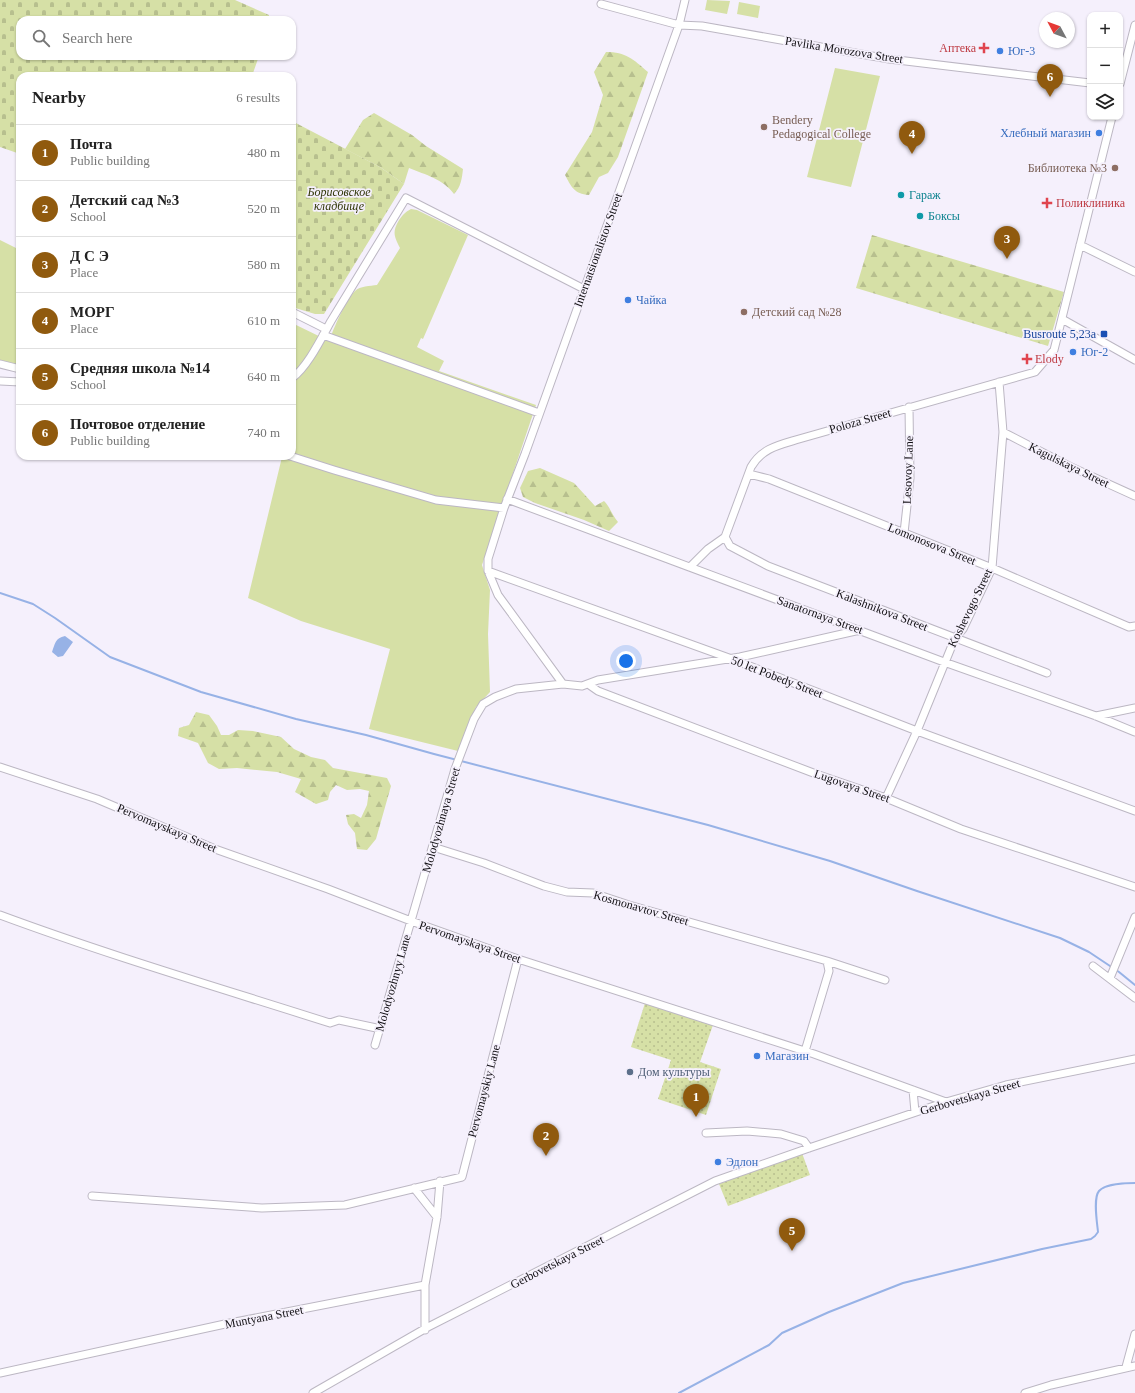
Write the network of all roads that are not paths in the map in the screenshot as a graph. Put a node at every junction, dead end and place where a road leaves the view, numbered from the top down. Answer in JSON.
{"nodes":[{"id":1,"x":685,"y":0,"type":"edge"},
{"id":2,"x":601,"y":4,"type":"dead end"},
{"id":3,"x":679,"y":25,"type":"junction"},
{"id":4,"x":1135,"y":25,"type":"edge"},
{"id":5,"x":1133,"y":41,"type":"edge"},
{"id":6,"x":1123,"y":74,"type":"edge"},
{"id":7,"x":1087,"y":83,"type":"edge"},
{"id":8,"x":1111,"y":120,"type":"edge"},
{"id":9,"x":1080,"y":245,"type":"junction"},
{"id":10,"x":1135,"y":272,"type":"edge"},
{"id":11,"x":584,"y":289,"type":"junction"},
{"id":12,"x":296,"y":314,"type":"edge"},
{"id":13,"x":1062,"y":319,"type":"junction"},
{"id":14,"x":325,"y":332,"type":"junction"},
{"id":15,"x":1135,"y":360,"type":"edge"},
{"id":16,"x":0,"y":364,"type":"edge"},
{"id":17,"x":16,"y":369,"type":"edge"},
{"id":18,"x":296,"y":375,"type":"edge"},
{"id":19,"x":0,"y":380,"type":"edge"},
{"id":20,"x":16,"y":382,"type":"edge"},
{"id":21,"x":999,"y":382,"type":"junction"},
{"id":22,"x":910,"y":407,"type":"junction"},
{"id":23,"x":539,"y":413,"type":"junction"},
{"id":24,"x":1003,"y":432,"type":"junction"},
{"id":25,"x":296,"y":458,"type":"edge"},
{"id":26,"x":750,"y":470,"type":"junction"},
{"id":27,"x":1135,"y":496,"type":"edge"},
{"id":28,"x":507,"y":499,"type":"junction"},
{"id":29,"x":504,"y":508,"type":"junction"},
{"id":30,"x":904,"y":533,"type":"junction"},
{"id":31,"x":725,"y":537,"type":"junction"},
{"id":32,"x":690,"y":567,"type":"junction"},
{"id":33,"x":992,"y":568,"type":"junction"},
{"id":34,"x":488,"y":572,"type":"junction"},
{"id":35,"x":1135,"y":626,"type":"edge"},
{"id":36,"x":860,"y":630,"type":"junction"},
{"id":37,"x":955,"y":638,"type":"junction"},
{"id":38,"x":729,"y":658,"type":"junction"},
{"id":39,"x":944,"y":662,"type":"junction"},
{"id":40,"x":1046,"y":673,"type":"dead end"},
{"id":41,"x":563,"y":684,"type":"junction"},
{"id":42,"x":588,"y":684,"type":"junction"},
{"id":43,"x":1135,"y":708,"type":"edge"},
{"id":44,"x":1096,"y":716,"type":"junction"},
{"id":45,"x":917,"y":731,"type":"junction"},
{"id":46,"x":1135,"y":732,"type":"edge"},
{"id":47,"x":0,"y":767,"type":"edge"},
{"id":48,"x":886,"y":798,"type":"junction"},
{"id":49,"x":1135,"y":811,"type":"edge"},
{"id":50,"x":433,"y":847,"type":"junction"},
{"id":51,"x":1135,"y":887,"type":"edge"},
{"id":52,"x":0,"y":915,"type":"edge"},
{"id":53,"x":1135,"y":917,"type":"edge"},
{"id":54,"x":411,"y":922,"type":"junction"},
{"id":55,"x":518,"y":959,"type":"junction"},
{"id":56,"x":827,"y":961,"type":"junction"},
{"id":57,"x":1092,"y":966,"type":"dead end"},
{"id":58,"x":1113,"y":972,"type":"junction"},
{"id":59,"x":885,"y":980,"type":"dead end"},
{"id":60,"x":1135,"y":998,"type":"edge"},
{"id":61,"x":381,"y":1030,"type":"junction"},
{"id":62,"x":375,"y":1045,"type":"dead end"},
{"id":63,"x":805,"y":1051,"type":"junction"},
{"id":64,"x":1135,"y":1058,"type":"edge"},
{"id":65,"x":913,"y":1090,"type":"junction"},
{"id":66,"x":946,"y":1102,"type":"junction"},
{"id":67,"x":915,"y":1112,"type":"junction"},
{"id":68,"x":706,"y":1133,"type":"dead end"},
{"id":69,"x":809,"y":1148,"type":"junction"},
{"id":70,"x":440,"y":1181,"type":"junction"},
{"id":71,"x":414,"y":1188,"type":"junction"},
{"id":72,"x":92,"y":1196,"type":"dead end"},
{"id":73,"x":437,"y":1217,"type":"junction"},
{"id":74,"x":425,"y":1285,"type":"junction"},
{"id":75,"x":425,"y":1330,"type":"junction"},
{"id":76,"x":1135,"y":1334,"type":"edge"},
{"id":77,"x":1135,"y":1366,"type":"edge"},
{"id":78,"x":1126,"y":1367,"type":"junction"},
{"id":79,"x":0,"y":1372,"type":"edge"},
{"id":80,"x":313,"y":1393,"type":"edge"},
{"id":81,"x":1025,"y":1393,"type":"edge"}],
"edges":[{"from":1,"to":3,"type":"street","name":"Internatsionalistov Street"},
{"from":2,"to":3,"type":"street","name":"Pavlika Morozova Street"},
{"from":3,"to":7,"type":"street","name":"Pavlika Morozova Street"},
{"from":3,"to":11,"type":"street","name":"Internatsionalistov Street"},
{"from":4,"to":5,"type":"street"},
{"from":5,"to":6,"type":"street"},
{"from":8,"to":9,"type":"street","name":"Poloza Street"},
{"from":9,"to":10,"type":"street"},
{"from":9,"to":13,"type":"street","name":"Poloza Street"},
{"from":11,"to":14,"type":"street"},
{"from":11,"to":23,"type":"street","name":"Internatsionalistov Street"},
{"from":12,"to":14,"type":"street"},
{"from":13,"to":15,"type":"street"},
{"from":13,"to":21,"type":"street","name":"Poloza Street"},
{"from":14,"to":18,"type":"street"},
{"from":14,"to":23,"type":"street"},
{"from":16,"to":17,"type":"street"},
{"from":19,"to":20,"type":"street"},
{"from":21,"to":22,"type":"street","name":"Poloza Street"},
{"from":21,"to":24,"type":"street","name":"Koshevogo Street"},
{"from":22,"to":26,"type":"street","name":"Poloza Street"},
{"from":22,"to":30,"type":"street","name":"Lesovoy Lane"},
{"from":23,"to":28,"type":"street","name":"Internatsionalistov Street"},
{"from":24,"to":27,"type":"street","name":"Kagulskaya Street"},
{"from":24,"to":33,"type":"street","name":"Koshevogo Street"},
{"from":25,"to":29,"type":"street"},
{"from":26,"to":30,"type":"street","name":"Lomonosova Street"},
{"from":26,"to":31,"type":"street","name":"Poloza Street"},
{"from":28,"to":29,"type":"street"},
{"from":28,"to":32,"type":"street","name":"Sanatornaya Street"},
{"from":29,"to":34,"type":"street"},
{"from":30,"to":33,"type":"street","name":"Lomonosova Street"},
{"from":31,"to":32,"type":"street"},
{"from":31,"to":37,"type":"street","name":"Kalashnikova Street"},
{"from":32,"to":36,"type":"street","name":"Sanatornaya Street"},
{"from":33,"to":35,"type":"street","name":"Lomonosova Street"},
{"from":33,"to":37,"type":"street","name":"Koshevogo Street"},
{"from":34,"to":38,"type":"street","name":"50 let Pobedy Street"},
{"from":34,"to":41,"type":"street"},
{"from":36,"to":38,"type":"street","name":"Molodyozhnaya Street"},
{"from":36,"to":39,"type":"street","name":"Sanatornaya Street"},
{"from":37,"to":39,"type":"street","name":"Koshevogo Street"},
{"from":37,"to":40,"type":"street","name":"Kalashnikova Street"},
{"from":38,"to":42,"type":"street","name":"Molodyozhnaya Street"},
{"from":38,"to":45,"type":"street","name":"50 let Pobedy Street"},
{"from":39,"to":44,"type":"street","name":"Sanatornaya Street"},
{"from":39,"to":45,"type":"street","name":"Koshevogo Street"},
{"from":41,"to":42,"type":"street","name":"Molodyozhnaya Street"},
{"from":41,"to":50,"type":"street","name":"Molodyozhnaya Street"},
{"from":42,"to":48,"type":"street","name":"Lugovaya Street"},
{"from":43,"to":44,"type":"street"},
{"from":44,"to":46,"type":"street","name":"Sanatornaya Street"},
{"from":45,"to":48,"type":"street","name":"Koshevogo Street"},
{"from":45,"to":49,"type":"street","name":"50 let Pobedy Street"},
{"from":47,"to":54,"type":"street","name":"Pervomayskaya Street"},
{"from":48,"to":51,"type":"street","name":"Lugovaya Street"},
{"from":50,"to":54,"type":"street","name":"Molodyozhnaya Street"},
{"from":50,"to":56,"type":"street","name":"Kosmonavtov Street"},
{"from":52,"to":61,"type":"street"},
{"from":53,"to":58,"type":"street"},
{"from":54,"to":55,"type":"street","name":"Pervomayskaya Street"},
{"from":54,"to":61,"type":"street","name":"Molodyozhnyy Lane"},
{"from":55,"to":63,"type":"street","name":"Pervomayskaya Street"},
{"from":55,"to":70,"type":"street","name":"Pervomayskiy Lane"},
{"from":56,"to":59,"type":"street","name":"Kosmonavtov Street"},
{"from":56,"to":63,"type":"street"},
{"from":57,"to":58,"type":"street"},
{"from":58,"to":60,"type":"street"},
{"from":61,"to":62,"type":"street","name":"Molodyozhnyy Lane"},
{"from":63,"to":65,"type":"street","name":"Pervomayskaya Street"},
{"from":64,"to":66,"type":"street","name":"Gerbovetskaya Street"},
{"from":65,"to":66,"type":"street","name":"Pervomayskaya Street"},
{"from":65,"to":67,"type":"street"},
{"from":66,"to":67,"type":"street","name":"Gerbovetskaya Street"},
{"from":67,"to":69,"type":"street","name":"Gerbovetskaya Street"},
{"from":68,"to":69,"type":"street"},
{"from":69,"to":75,"type":"street","name":"Gerbovetskaya Street"},
{"from":70,"to":71,"type":"street","name":"Pervomayskiy Lane"},
{"from":70,"to":73,"type":"street"},
{"from":71,"to":72,"type":"street","name":"Pervomayskiy Lane"},
{"from":71,"to":73,"type":"street"},
{"from":73,"to":74,"type":"street"},
{"from":74,"to":75,"type":"street"},
{"from":74,"to":79,"type":"street","name":"Muntyana Street"},
{"from":75,"to":80,"type":"street","name":"Gerbovetskaya Street"},
{"from":76,"to":78,"type":"street"},
{"from":77,"to":78,"type":"street"},
{"from":78,"to":81,"type":"street"}]}
